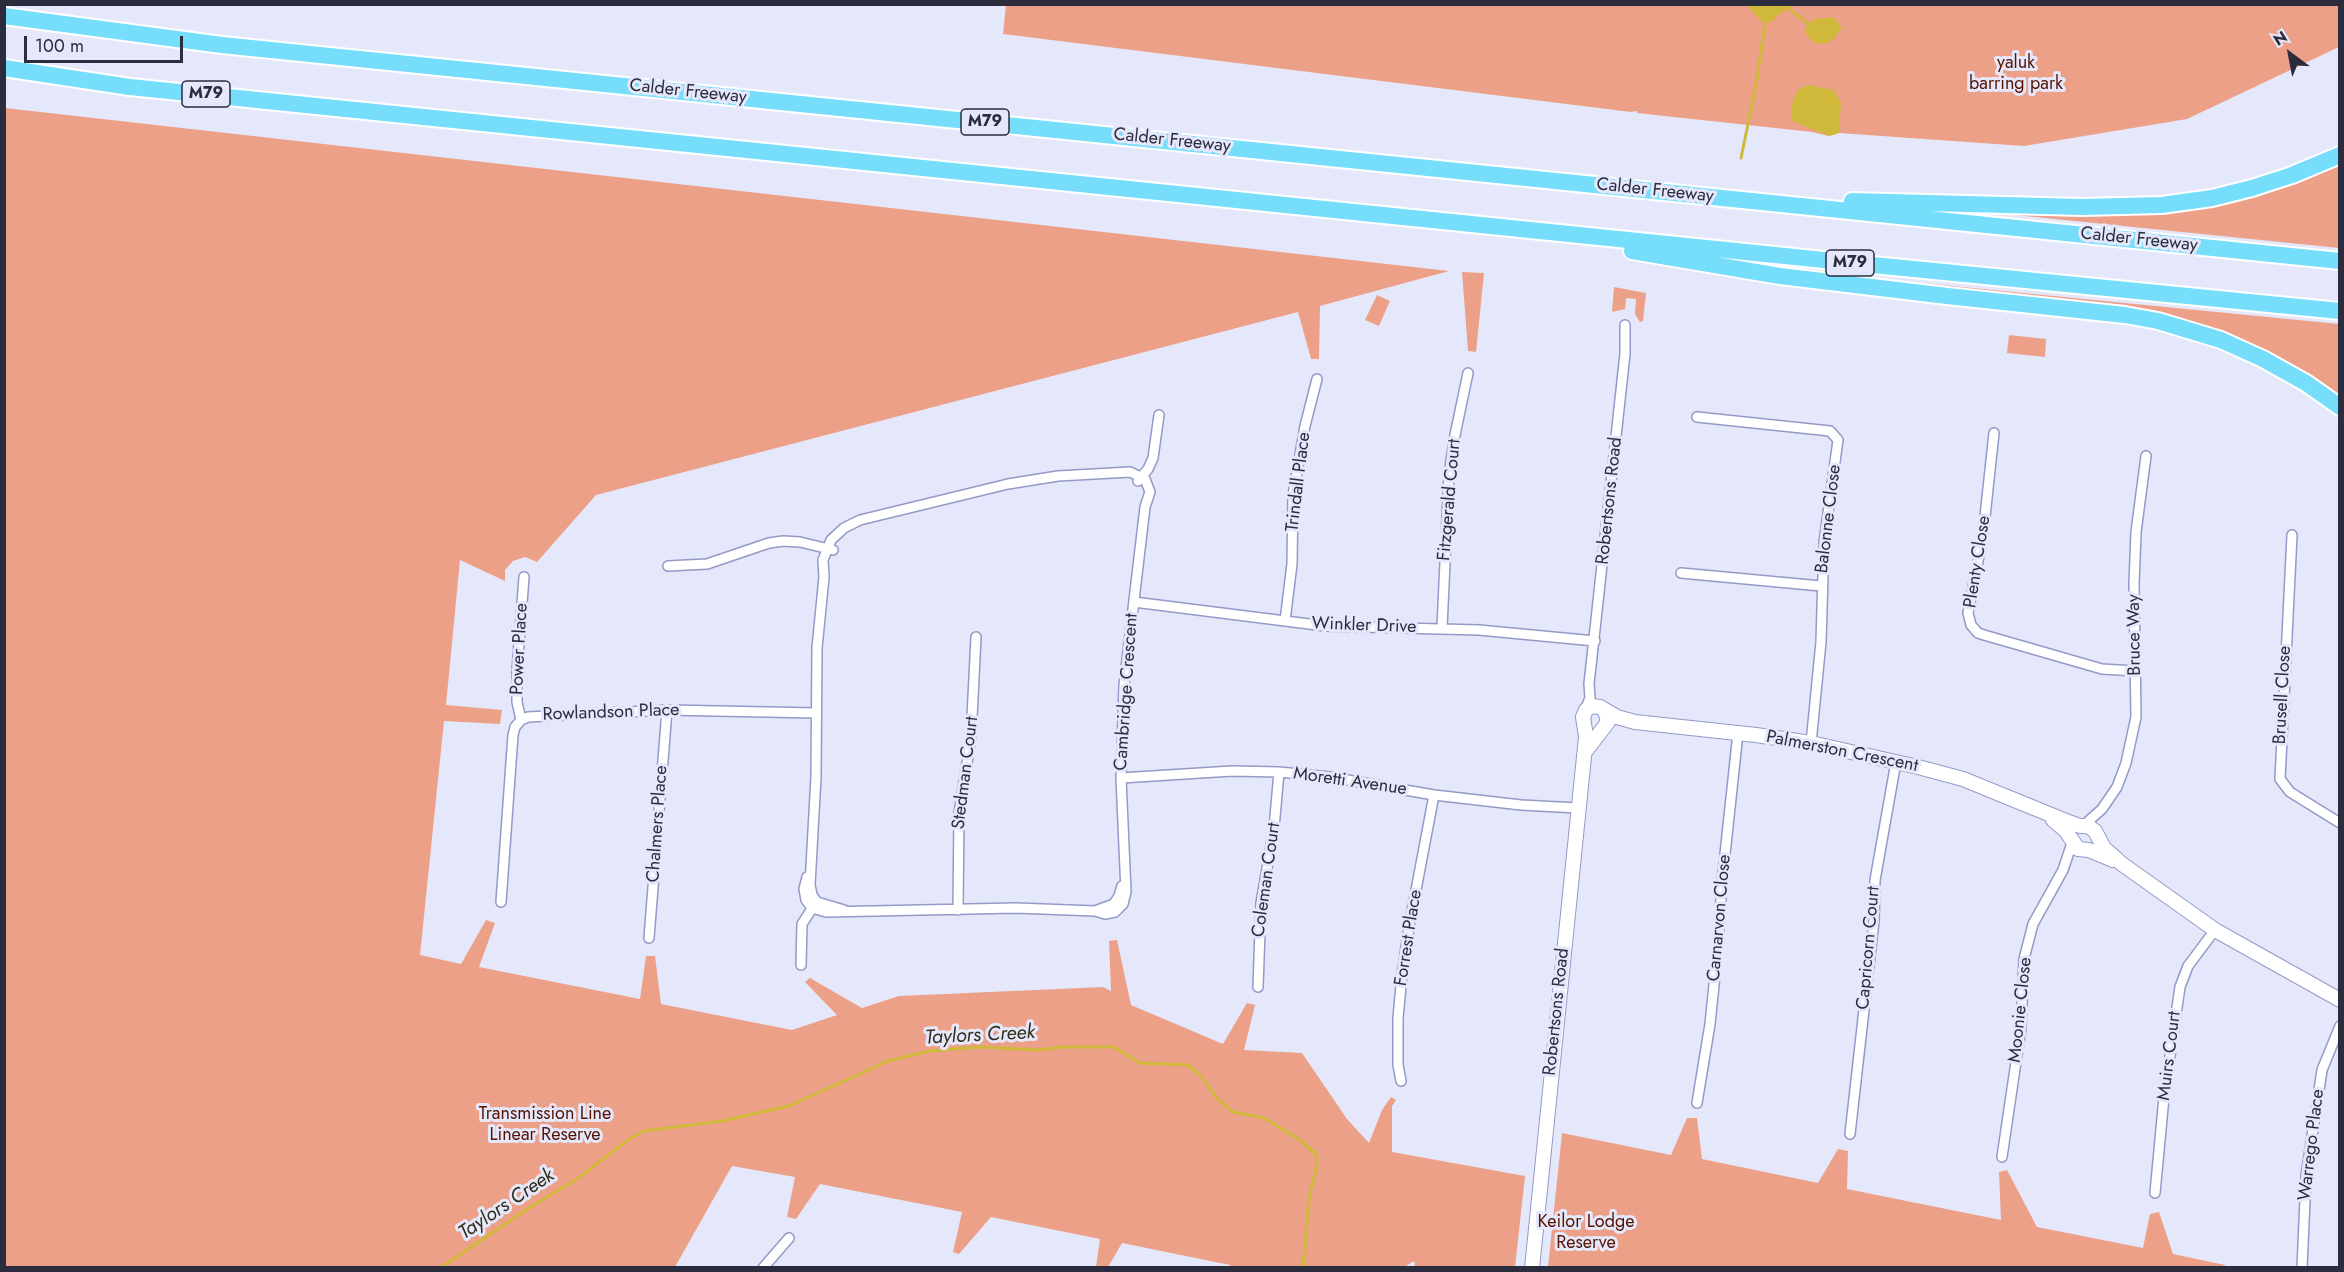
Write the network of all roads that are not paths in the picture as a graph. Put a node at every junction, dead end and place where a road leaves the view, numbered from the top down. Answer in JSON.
{"nodes":[{"id":1,"x":4,"y":16,"type":"edge"},
{"id":2,"x":4,"y":68,"type":"edge"},
{"id":3,"x":2340,"y":155,"type":"edge"},
{"id":4,"x":1719,"y":197,"type":"junction"},
{"id":5,"x":1361,"y":212,"type":"junction"},
{"id":6,"x":2340,"y":261,"type":"edge"},
{"id":7,"x":2340,"y":311,"type":"edge"},
{"id":8,"x":1625,"y":325,"type":"dead end"},
{"id":9,"x":1468,"y":373,"type":"dead end"},
{"id":10,"x":1317,"y":379,"type":"dead end"},
{"id":11,"x":2340,"y":407,"type":"edge"},
{"id":12,"x":1159,"y":415,"type":"dead end"},
{"id":13,"x":1697,"y":417,"type":"dead end"},
{"id":14,"x":1994,"y":433,"type":"dead end"},
{"id":15,"x":2146,"y":456,"type":"dead end"},
{"id":16,"x":1140,"y":479,"type":"junction"},
{"id":17,"x":2292,"y":535,"type":"dead end"},
{"id":18,"x":830,"y":549,"type":"junction"},
{"id":19,"x":668,"y":566,"type":"dead end"},
{"id":20,"x":1681,"y":573,"type":"dead end"},
{"id":21,"x":524,"y":577,"type":"dead end"},
{"id":22,"x":1821,"y":586,"type":"junction"},
{"id":23,"x":1134,"y":602,"type":"junction"},
{"id":24,"x":1285,"y":621,"type":"junction"},
{"id":25,"x":1442,"y":628,"type":"junction"},
{"id":26,"x":976,"y":637,"type":"dead end"},
{"id":27,"x":1595,"y":641,"type":"junction"},
{"id":28,"x":2135,"y":671,"type":"junction"},
{"id":29,"x":1591,"y":675,"type":"junction"},
{"id":30,"x":1604,"y":709,"type":"junction"},
{"id":31,"x":666,"y":710,"type":"junction"},
{"id":32,"x":816,"y":713,"type":"junction"},
{"id":33,"x":1584,"y":719,"type":"junction"},
{"id":34,"x":520,"y":720,"type":"junction"},
{"id":35,"x":1635,"y":722,"type":"junction"},
{"id":36,"x":1603,"y":728,"type":"junction"},
{"id":37,"x":1738,"y":733,"type":"junction"},
{"id":38,"x":1811,"y":743,"type":"junction"},
{"id":39,"x":1583,"y":757,"type":"junction"},
{"id":40,"x":1896,"y":762,"type":"junction"},
{"id":41,"x":1279,"y":772,"type":"junction"},
{"id":42,"x":1121,"y":778,"type":"junction"},
{"id":43,"x":1434,"y":795,"type":"junction"},
{"id":44,"x":1578,"y":808,"type":"junction"},
{"id":45,"x":2102,"y":809,"type":"junction"},
{"id":46,"x":2042,"y":812,"type":"junction"},
{"id":47,"x":2340,"y":823,"type":"edge"},
{"id":48,"x":2082,"y":825,"type":"junction"},
{"id":49,"x":2097,"y":836,"type":"junction"},
{"id":50,"x":2072,"y":840,"type":"junction"},
{"id":51,"x":2088,"y":850,"type":"junction"},
{"id":52,"x":2122,"y":864,"type":"junction"},
{"id":53,"x":2063,"y":870,"type":"junction"},
{"id":54,"x":501,"y":902,"type":"dead end"},
{"id":55,"x":814,"y":905,"type":"junction"},
{"id":56,"x":958,"y":910,"type":"junction"},
{"id":57,"x":2215,"y":930,"type":"junction"},
{"id":58,"x":649,"y":938,"type":"dead end"},
{"id":59,"x":801,"y":965,"type":"dead end"},
{"id":60,"x":1258,"y":987,"type":"dead end"},
{"id":61,"x":2340,"y":1000,"type":"edge"},
{"id":62,"x":2340,"y":1026,"type":"edge"},
{"id":63,"x":1401,"y":1081,"type":"dead end"},
{"id":64,"x":1697,"y":1102,"type":"dead end"},
{"id":65,"x":1850,"y":1134,"type":"dead end"},
{"id":66,"x":2002,"y":1157,"type":"dead end"},
{"id":67,"x":2155,"y":1193,"type":"dead end"},
{"id":68,"x":789,"y":1238,"type":"dead end"},
{"id":69,"x":763,"y":1268,"type":"edge"},
{"id":70,"x":1532,"y":1268,"type":"edge"},
{"id":71,"x":2302,"y":1268,"type":"edge"}],
"edges":[{"from":1,"to":4,"type":"highway","name":"Calder Freeway","number":"M79"},
{"from":2,"to":5,"type":"highway","number":"M79"},
{"from":3,"to":4,"type":"highway"},
{"from":4,"to":6,"type":"highway","name":"Calder Freeway","number":"M79"},
{"from":5,"to":7,"type":"highway","number":"M79"},
{"from":5,"to":11,"type":"highway"},
{"from":8,"to":27,"type":"street","name":"Robertsons Road"},
{"from":9,"to":25,"type":"street","name":"Fitzgerald Court"},
{"from":10,"to":24,"type":"street","name":"Trindall Place"},
{"from":12,"to":16,"type":"street"},
{"from":13,"to":22,"type":"street","name":"Balonne Close"},
{"from":14,"to":28,"type":"street","name":"Plenty Close"},
{"from":15,"to":28,"type":"street","name":"Bruce Way"},
{"from":16,"to":18,"type":"street"},
{"from":16,"to":23,"type":"street","name":"Cambridge Crescent"},
{"from":17,"to":47,"type":"street","name":"Brusell Close"},
{"from":18,"to":19,"type":"street"},
{"from":18,"to":32,"type":"street"},
{"from":20,"to":22,"type":"street"},
{"from":21,"to":34,"type":"street","name":"Power Place"},
{"from":22,"to":38,"type":"street","name":"Balonne Close"},
{"from":23,"to":24,"type":"street","name":"Winkler Drive"},
{"from":23,"to":42,"type":"street","name":"Cambridge Crescent"},
{"from":24,"to":25,"type":"street","name":"Winkler Drive"},
{"from":25,"to":27,"type":"street","name":"Winkler Drive"},
{"from":26,"to":56,"type":"street","name":"Stedman Court"},
{"from":27,"to":29,"type":"street","name":"Robertsons Road"},
{"from":28,"to":45,"type":"street","name":"Bruce Way"},
{"from":29,"to":30,"type":"street"},
{"from":29,"to":33,"type":"street","name":"Robertsons Road"},
{"from":30,"to":33,"type":"street"},
{"from":30,"to":35,"type":"street","name":"Palmerston Crescent"},
{"from":30,"to":36,"type":"street"},
{"from":31,"to":32,"type":"street","name":"Rowlandson Place"},
{"from":31,"to":34,"type":"street","name":"Rowlandson Place"},
{"from":31,"to":58,"type":"street","name":"Chalmers Place"},
{"from":32,"to":55,"type":"street"},
{"from":33,"to":36,"type":"street"},
{"from":33,"to":39,"type":"street","name":"Robertsons Road"},
{"from":34,"to":54,"type":"street","name":"Rowlandson Place"},
{"from":35,"to":36,"type":"street","name":"Palmerston Crescent"},
{"from":35,"to":37,"type":"street","name":"Palmerston Crescent"},
{"from":36,"to":39,"type":"street","name":"Robertsons Road"},
{"from":37,"to":38,"type":"street","name":"Palmerston Crescent"},
{"from":37,"to":64,"type":"street","name":"Carnarvon Close"},
{"from":38,"to":40,"type":"street","name":"Palmerston Crescent"},
{"from":39,"to":44,"type":"street","name":"Robertsons Road"},
{"from":40,"to":46,"type":"street","name":"Palmerston Crescent"},
{"from":40,"to":65,"type":"street","name":"Capricorn Court"},
{"from":41,"to":42,"type":"street","name":"Moretti Avenue"},
{"from":41,"to":43,"type":"street","name":"Moretti Avenue"},
{"from":41,"to":60,"type":"street","name":"Coleman Court"},
{"from":42,"to":56,"type":"street","name":"Cambridge Crescent"},
{"from":43,"to":44,"type":"street","name":"Moretti Avenue"},
{"from":43,"to":63,"type":"street","name":"Forrest Place"},
{"from":44,"to":70,"type":"street","name":"Robertsons Road"},
{"from":45,"to":48,"type":"street","name":"Bruce Way"},
{"from":45,"to":49,"type":"street","name":"Bruce Way"},
{"from":46,"to":48,"type":"street","name":"Palmerston Crescent"},
{"from":46,"to":50,"type":"street","name":"Palmerston Crescent"},
{"from":48,"to":49,"type":"street"},
{"from":48,"to":50,"type":"street"},
{"from":49,"to":51,"type":"street"},
{"from":49,"to":52,"type":"street"},
{"from":50,"to":51,"type":"street"},
{"from":50,"to":53,"type":"street","name":"Moonie Close"},
{"from":51,"to":52,"type":"street"},
{"from":51,"to":53,"type":"street","name":"Moonie Close"},
{"from":52,"to":57,"type":"street"},
{"from":53,"to":66,"type":"street","name":"Moonie Close"},
{"from":55,"to":56,"type":"street","name":"Cambridge Crescent"},
{"from":55,"to":59,"type":"street"},
{"from":57,"to":61,"type":"street"},
{"from":57,"to":67,"type":"street","name":"Muirs Court"},
{"from":62,"to":71,"type":"street","name":"Warrego Place"},
{"from":68,"to":69,"type":"street"}]}
